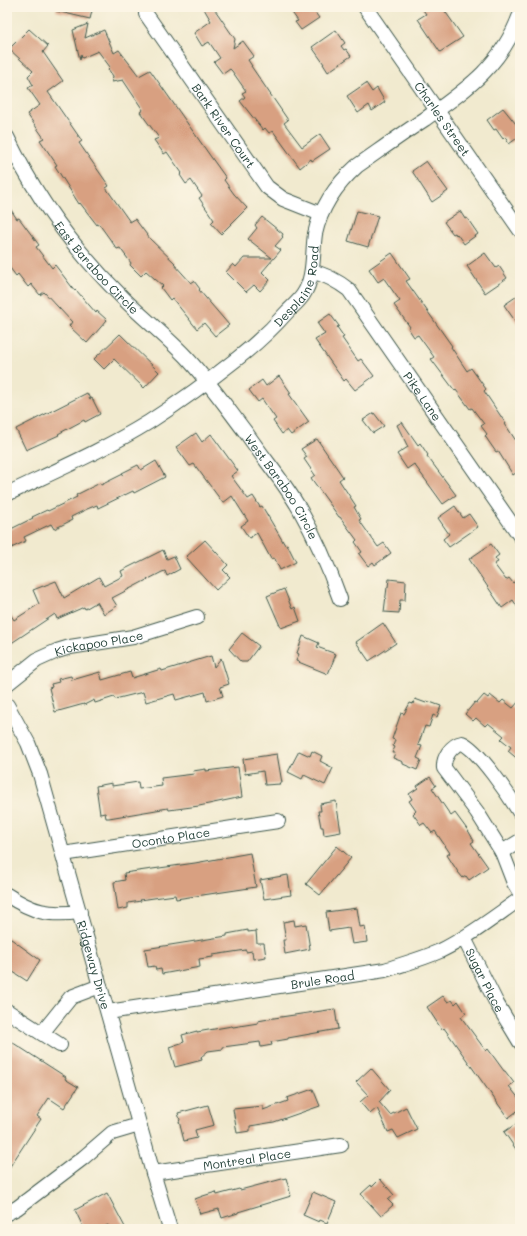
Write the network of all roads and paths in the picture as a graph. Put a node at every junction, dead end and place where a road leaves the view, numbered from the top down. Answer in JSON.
{"nodes":[{"id":1,"x":365,"y":7,"type":"edge"},
{"id":2,"x":146,"y":14,"type":"dead end"},
{"id":3,"x":520,"y":15,"type":"edge"},
{"id":4,"x":437,"y":110,"type":"junction"},
{"id":5,"x":7,"y":137,"type":"edge"},
{"id":6,"x":321,"y":214,"type":"junction"},
{"id":7,"x":520,"y":230,"type":"edge"},
{"id":8,"x":312,"y":271,"type":"junction"},
{"id":9,"x":207,"y":383,"type":"junction"},
{"id":10,"x":7,"y":494,"type":"edge"},
{"id":11,"x":520,"y":536,"type":"edge"},
{"id":12,"x":340,"y":600,"type":"dead end"},
{"id":13,"x":197,"y":617,"type":"dead end"},
{"id":14,"x":7,"y":684,"type":"edge"},
{"id":15,"x":7,"y":705,"type":"edge"},
{"id":16,"x":520,"y":813,"type":"edge"},
{"id":17,"x":278,"y":821,"type":"dead end"},
{"id":18,"x":520,"y":841,"type":"edge"},
{"id":19,"x":502,"y":852,"type":"junction"},
{"id":20,"x":63,"y":854,"type":"junction"},
{"id":21,"x":520,"y":894,"type":"edge"},
{"id":22,"x":7,"y":895,"type":"edge"},
{"id":23,"x":520,"y":899,"type":"edge"},
{"id":24,"x":80,"y":912,"type":"junction"},
{"id":25,"x":464,"y":938,"type":"junction"},
{"id":26,"x":100,"y":986,"type":"junction"},
{"id":27,"x":7,"y":1012,"type":"edge"},
{"id":28,"x":108,"y":1012,"type":"junction"},
{"id":29,"x":42,"y":1033,"type":"junction"},
{"id":30,"x":520,"y":1042,"type":"edge"},
{"id":31,"x":60,"y":1045,"type":"dead end"},
{"id":32,"x":140,"y":1125,"type":"junction"},
{"id":33,"x":341,"y":1145,"type":"dead end"},
{"id":34,"x":153,"y":1173,"type":"junction"},
{"id":35,"x":7,"y":1214,"type":"edge"},
{"id":36,"x":170,"y":1229,"type":"edge"}],
"edges":[{"from":1,"to":4,"type":"street","name":"Charles Street"},
{"from":2,"to":6,"type":"street","name":"Bark River Court"},
{"from":3,"to":4,"type":"street","name":"Desplaine Road"},
{"from":4,"to":6,"type":"street","name":"Desplaine Road"},
{"from":4,"to":7,"type":"street","name":"Charles Street"},
{"from":5,"to":9,"type":"street","name":"East Baraboo Circle"},
{"from":6,"to":8,"type":"street","name":"Desplaine Road"},
{"from":8,"to":9,"type":"street","name":"Desplaine Road"},
{"from":8,"to":11,"type":"street","name":"Pike Lane"},
{"from":9,"to":10,"type":"street","name":"Desplaine Road"},
{"from":9,"to":12,"type":"street","name":"West Baraboo Circle"},
{"from":13,"to":14,"type":"street","name":"Kickapoo Place"},
{"from":15,"to":20,"type":"street","name":"Ridgeway Drive"},
{"from":16,"to":19,"type":"street"},
{"from":17,"to":20,"type":"street","name":"Oconto Place"},
{"from":18,"to":19,"type":"street"},
{"from":19,"to":21,"type":"street"},
{"from":20,"to":24,"type":"street","name":"Ridgeway Drive"},
{"from":22,"to":24,"type":"street"},
{"from":23,"to":25,"type":"street","name":"Brule Road"},
{"from":24,"to":26,"type":"street","name":"Ridgeway Drive"},
{"from":25,"to":28,"type":"street","name":"Brule Road"},
{"from":25,"to":30,"type":"street","name":"Sugar Place"},
{"from":26,"to":28,"type":"street","name":"Ridgeway Drive"},
{"from":26,"to":29,"type":"street"},
{"from":27,"to":29,"type":"street"},
{"from":28,"to":32,"type":"street","name":"Ridgeway Drive"},
{"from":29,"to":31,"type":"street"},
{"from":32,"to":34,"type":"street","name":"Ridgeway Drive"},
{"from":32,"to":35,"type":"street"},
{"from":33,"to":34,"type":"street","name":"Montreal Place"},
{"from":34,"to":36,"type":"street","name":"Ridgeway Drive"}]}
